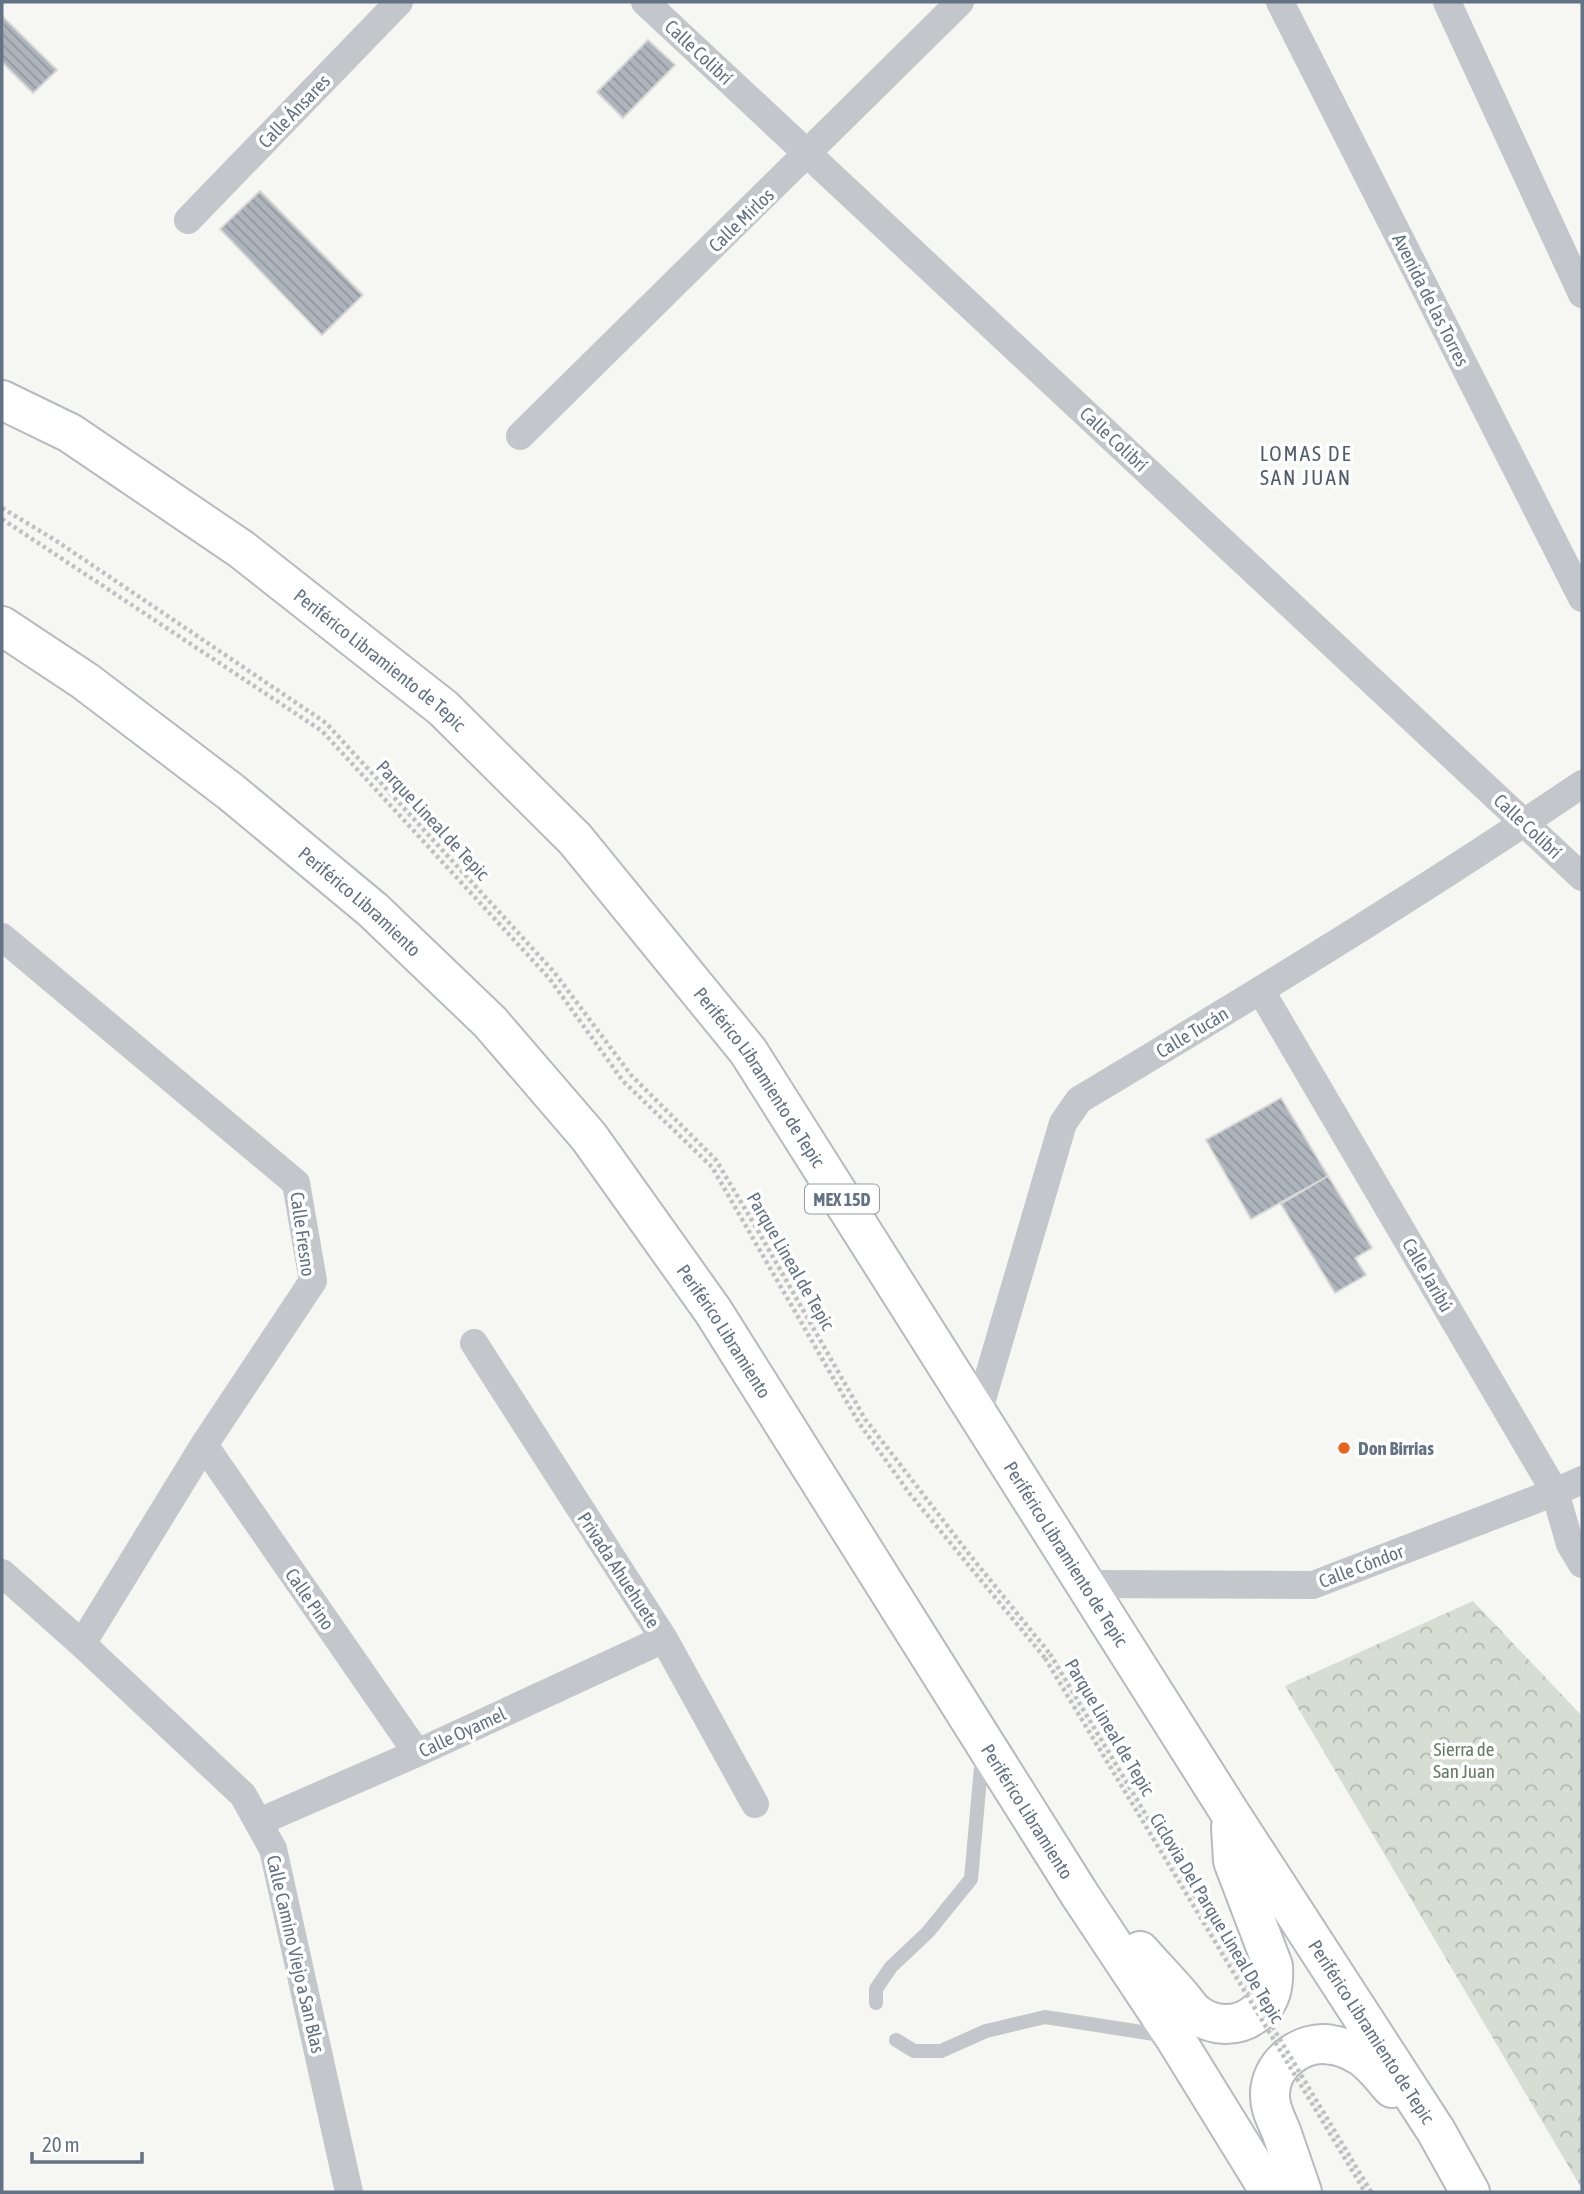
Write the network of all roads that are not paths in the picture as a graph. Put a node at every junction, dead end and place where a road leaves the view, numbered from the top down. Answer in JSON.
{"nodes":[{"id":1,"x":399,"y":2,"type":"edge"},
{"id":2,"x":645,"y":2,"type":"edge"},
{"id":3,"x":960,"y":2,"type":"edge"},
{"id":4,"x":1280,"y":2,"type":"edge"},
{"id":5,"x":1447,"y":2,"type":"edge"},
{"id":6,"x":808,"y":153,"type":"junction"},
{"id":7,"x":188,"y":220,"type":"dead end"},
{"id":8,"x":1582,"y":294,"type":"edge"},
{"id":9,"x":2,"y":400,"type":"edge"},
{"id":10,"x":520,"y":436,"type":"dead end"},
{"id":11,"x":1582,"y":598,"type":"edge"},
{"id":12,"x":2,"y":626,"type":"edge"},
{"id":13,"x":1582,"y":784,"type":"edge"},
{"id":14,"x":1525,"y":822,"type":"junction"},
{"id":15,"x":1582,"y":877,"type":"edge"},
{"id":16,"x":2,"y":937,"type":"edge"},
{"id":17,"x":1261,"y":991,"type":"junction"},
{"id":18,"x":474,"y":1343,"type":"dead end"},
{"id":19,"x":978,"y":1413,"type":"junction"},
{"id":20,"x":204,"y":1445,"type":"junction"},
{"id":21,"x":1582,"y":1480,"type":"edge"},
{"id":22,"x":1555,"y":1492,"type":"junction"},
{"id":23,"x":1582,"y":1564,"type":"edge"},
{"id":24,"x":2,"y":1573,"type":"edge"},
{"id":25,"x":1085,"y":1584,"type":"junction"},
{"id":26,"x":664,"y":1639,"type":"junction"},
{"id":27,"x":82,"y":1644,"type":"junction"},
{"id":28,"x":984,"y":1741,"type":"junction"},
{"id":29,"x":417,"y":1753,"type":"junction"},
{"id":30,"x":755,"y":1804,"type":"dead end"},
{"id":31,"x":1230,"y":1813,"type":"junction"},
{"id":32,"x":259,"y":1822,"type":"junction"},
{"id":33,"x":1080,"y":1895,"type":"junction"},
{"id":34,"x":876,"y":2003,"type":"dead end"},
{"id":35,"x":1175,"y":2038,"type":"junction"},
{"id":36,"x":896,"y":2040,"type":"dead end"},
{"id":37,"x":1436,"y":2131,"type":"junction"},
{"id":38,"x":349,"y":2192,"type":"edge"},
{"id":39,"x":1270,"y":2192,"type":"edge"},
{"id":40,"x":1302,"y":2192,"type":"edge"},
{"id":41,"x":1470,"y":2192,"type":"edge"}],
"edges":[{"from":1,"to":7,"type":"street","name":"Calle Ánsares"},
{"from":2,"to":6,"type":"street","name":"Calle Colibrí"},
{"from":3,"to":6,"type":"street","name":"Calle Mirlos"},
{"from":4,"to":11,"type":"street","name":"Avenida de las Torres"},
{"from":5,"to":8,"type":"street"},
{"from":6,"to":10,"type":"street","name":"Calle Mirlos"},
{"from":6,"to":14,"type":"street","name":"Calle Colibrí"},
{"from":9,"to":19,"type":"highway","name":"Periférico Libramiento de Tepic","number":"MEX 15D"},
{"from":12,"to":28,"type":"highway","name":"Periférico Libramiento"},
{"from":13,"to":14,"type":"street","name":"Calle Tucán"},
{"from":14,"to":15,"type":"street","name":"Calle Colibrí"},
{"from":14,"to":17,"type":"street","name":"Calle Tucán"},
{"from":16,"to":20,"type":"street","name":"Calle Fresno"},
{"from":17,"to":19,"type":"street","name":"Calle Tucán"},
{"from":17,"to":22,"type":"street","name":"Calle Jaribú"},
{"from":18,"to":26,"type":"street","name":"Privada Ahuehuete"},
{"from":19,"to":25,"type":"highway","name":"Periférico Libramiento de Tepic","number":"MEX 15D"},
{"from":20,"to":27,"type":"street","name":"Calle Fresno"},
{"from":20,"to":29,"type":"street","name":"Calle Pino"},
{"from":21,"to":22,"type":"street","name":"Calle Cóndor"},
{"from":22,"to":23,"type":"street","name":"Calle Jaribú"},
{"from":22,"to":25,"type":"street","name":"Calle Cóndor"},
{"from":24,"to":27,"type":"street","name":"Calle Camino Viejo a San Blas"},
{"from":25,"to":31,"type":"highway","name":"Periférico Libramiento de Tepic","number":"MEX 15D"},
{"from":26,"to":29,"type":"street","name":"Calle Oyamel"},
{"from":26,"to":30,"type":"street","name":"Privada Ahuehuete"},
{"from":27,"to":32,"type":"street","name":"Calle Camino Viejo a San Blas"},
{"from":28,"to":33,"type":"highway","name":"Periférico Libramiento"},
{"from":28,"to":34,"type":"lane"},
{"from":29,"to":32,"type":"street","name":"Calle Oyamel"},
{"from":31,"to":33,"type":"highway"},
{"from":31,"to":37,"type":"highway","name":"Periférico Libramiento de Tepic","number":"MEX 15D"},
{"from":32,"to":38,"type":"street","name":"Calle Camino Viejo a San Blas"},
{"from":33,"to":35,"type":"highway","name":"Periférico Libramiento"},
{"from":35,"to":36,"type":"lane"},
{"from":35,"to":39,"type":"highway","name":"Periférico Libramiento"},
{"from":37,"to":40,"type":"highway"},
{"from":37,"to":41,"type":"highway","name":"Periférico Libramiento de Tepic","number":"MEX 15D"}]}
